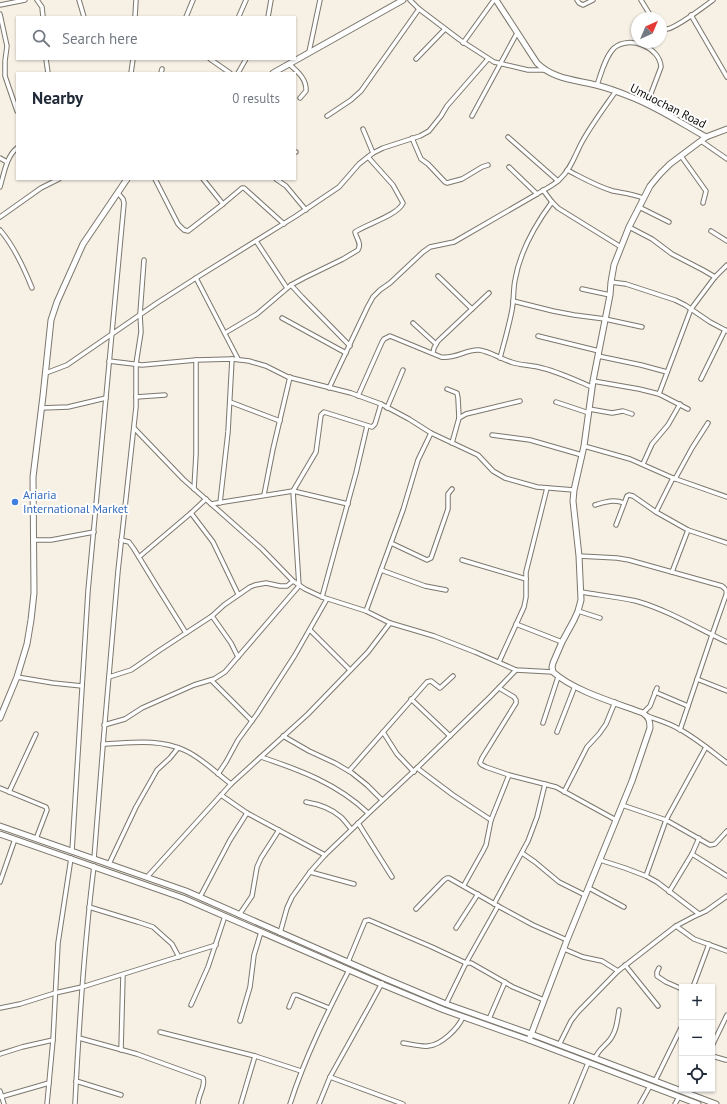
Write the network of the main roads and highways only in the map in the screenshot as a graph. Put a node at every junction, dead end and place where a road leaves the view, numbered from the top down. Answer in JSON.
{"nodes":[{"id":1,"x":402,"y":0,"type":"edge"},
{"id":2,"x":495,"y":0,"type":"edge"},
{"id":3,"x":296,"y":60,"type":"edge"},
{"id":4,"x":296,"y":60,"type":"edge"},
{"id":5,"x":275,"y":72,"type":"edge"},
{"id":6,"x":727,"y":129,"type":"edge"},
{"id":7,"x":706,"y":137,"type":"junction"},
{"id":8,"x":126,"y":180,"type":"edge"},
{"id":9,"x":0,"y":717,"type":"edge"},
{"id":10,"x":0,"y":826,"type":"edge"},
{"id":11,"x":0,"y":834,"type":"edge"},
{"id":12,"x":531,"y":1034,"type":"junction"},
{"id":13,"x":529,"y":1040,"type":"junction"},
{"id":14,"x":679,"y":1088,"type":"edge"},
{"id":15,"x":693,"y":1092,"type":"edge"},
{"id":16,"x":698,"y":1104,"type":"edge"},
{"id":17,"x":716,"y":1104,"type":"edge"}],
"edges":[{"from":1,"to":3,"type":"main road"},
{"from":2,"to":7,"type":"main road","name":"Umuochan Road"},
{"from":4,"to":5,"type":"main road"},
{"from":6,"to":7,"type":"main road","name":"Umuochan Road"},
{"from":7,"to":12,"type":"main road"},
{"from":8,"to":9,"type":"main road"},
{"from":10,"to":12,"type":"main road"},
{"from":11,"to":13,"type":"main road"},
{"from":12,"to":13,"type":"main road"},
{"from":12,"to":14,"type":"main road"},
{"from":13,"to":16,"type":"main road"},
{"from":15,"to":17,"type":"main road"}]}
